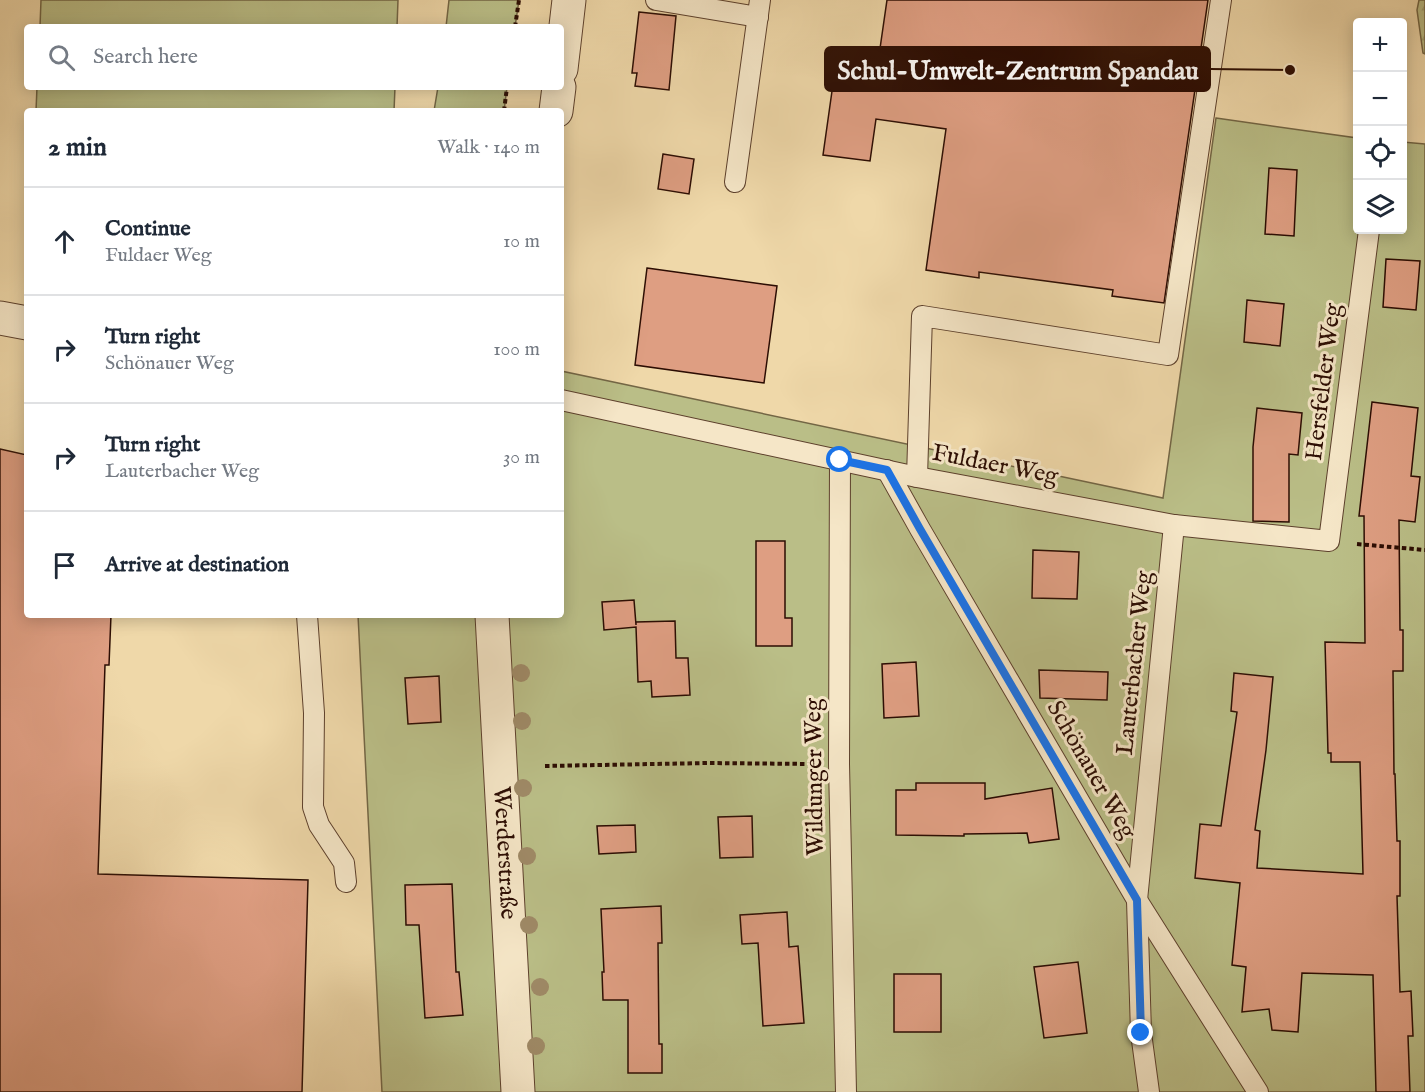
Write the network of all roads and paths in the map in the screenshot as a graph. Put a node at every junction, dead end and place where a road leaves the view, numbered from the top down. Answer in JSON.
{"nodes":[{"id":1,"x":519,"y":0,"type":"edge"},
{"id":2,"x":569,"y":0,"type":"edge"},
{"id":3,"x":656,"y":0,"type":"edge"},
{"id":4,"x":1221,"y":0,"type":"edge"},
{"id":5,"x":759,"y":9,"type":"edge"},
{"id":6,"x":515,"y":24,"type":"edge"},
{"id":7,"x":564,"y":43,"type":"edge"},
{"id":8,"x":507,"y":90,"type":"edge"},
{"id":9,"x":559,"y":90,"type":"edge"},
{"id":10,"x":504,"y":108,"type":"edge"},
{"id":11,"x":556,"y":108,"type":"edge"},
{"id":12,"x":735,"y":182,"type":"dead end"},
{"id":13,"x":1368,"y":234,"type":"edge"},
{"id":14,"x":0,"y":318,"type":"edge"},
{"id":15,"x":24,"y":322,"type":"edge"},
{"id":16,"x":564,"y":401,"type":"edge"},
{"id":17,"x":840,"y":460,"type":"junction"},
{"id":18,"x":887,"y":470,"type":"junction"},
{"id":19,"x":917,"y":477,"type":"junction"},
{"id":20,"x":1174,"y":525,"type":"junction"},
{"id":21,"x":1329,"y":541,"type":"junction"},
{"id":22,"x":1425,"y":550,"type":"edge"},
{"id":23,"x":307,"y":618,"type":"edge"},
{"id":24,"x":492,"y":618,"type":"edge"},
{"id":25,"x":840,"y":764,"type":"junction"},
{"id":26,"x":544,"y":766,"type":"dead end"},
{"id":27,"x":346,"y":882,"type":"dead end"},
{"id":28,"x":1137,"y":900,"type":"junction"},
{"id":29,"x":518,"y":1092,"type":"edge"},
{"id":30,"x":846,"y":1092,"type":"edge"},
{"id":31,"x":1149,"y":1092,"type":"edge"},
{"id":32,"x":1258,"y":1092,"type":"edge"}],
"edges":[{"from":1,"to":6,"type":"path"},
{"from":2,"to":7,"type":"street"},
{"from":3,"to":5,"type":"lane"},
{"from":4,"to":19,"type":"lane"},
{"from":5,"to":12,"type":"lane"},
{"from":8,"to":10,"type":"path"},
{"from":9,"to":11,"type":"street"},
{"from":13,"to":21,"type":"lane","name":"Hersfelder Weg"},
{"from":14,"to":15,"type":"street"},
{"from":16,"to":17,"type":"lane","name":"Fuldaer Weg"},
{"from":17,"to":18,"type":"lane","name":"Fuldaer Weg"},
{"from":17,"to":25,"type":"lane","name":"Wildunger Weg"},
{"from":18,"to":19,"type":"lane","name":"Fuldaer Weg"},
{"from":18,"to":28,"type":"lane","name":"Schönauer Weg"},
{"from":19,"to":20,"type":"lane","name":"Fuldaer Weg"},
{"from":20,"to":21,"type":"lane","name":"Fuldaer Weg"},
{"from":20,"to":28,"type":"lane","name":"Lauterbacher Weg"},
{"from":21,"to":22,"type":"path"},
{"from":23,"to":27,"type":"lane"},
{"from":24,"to":29,"type":"street","name":"Werderstraße"},
{"from":25,"to":26,"type":"path"},
{"from":25,"to":30,"type":"lane","name":"Wildunger Weg"},
{"from":28,"to":31,"type":"lane","name":"Lauterbacher Weg"},
{"from":28,"to":32,"type":"lane","name":"Schönauer Weg"}]}
